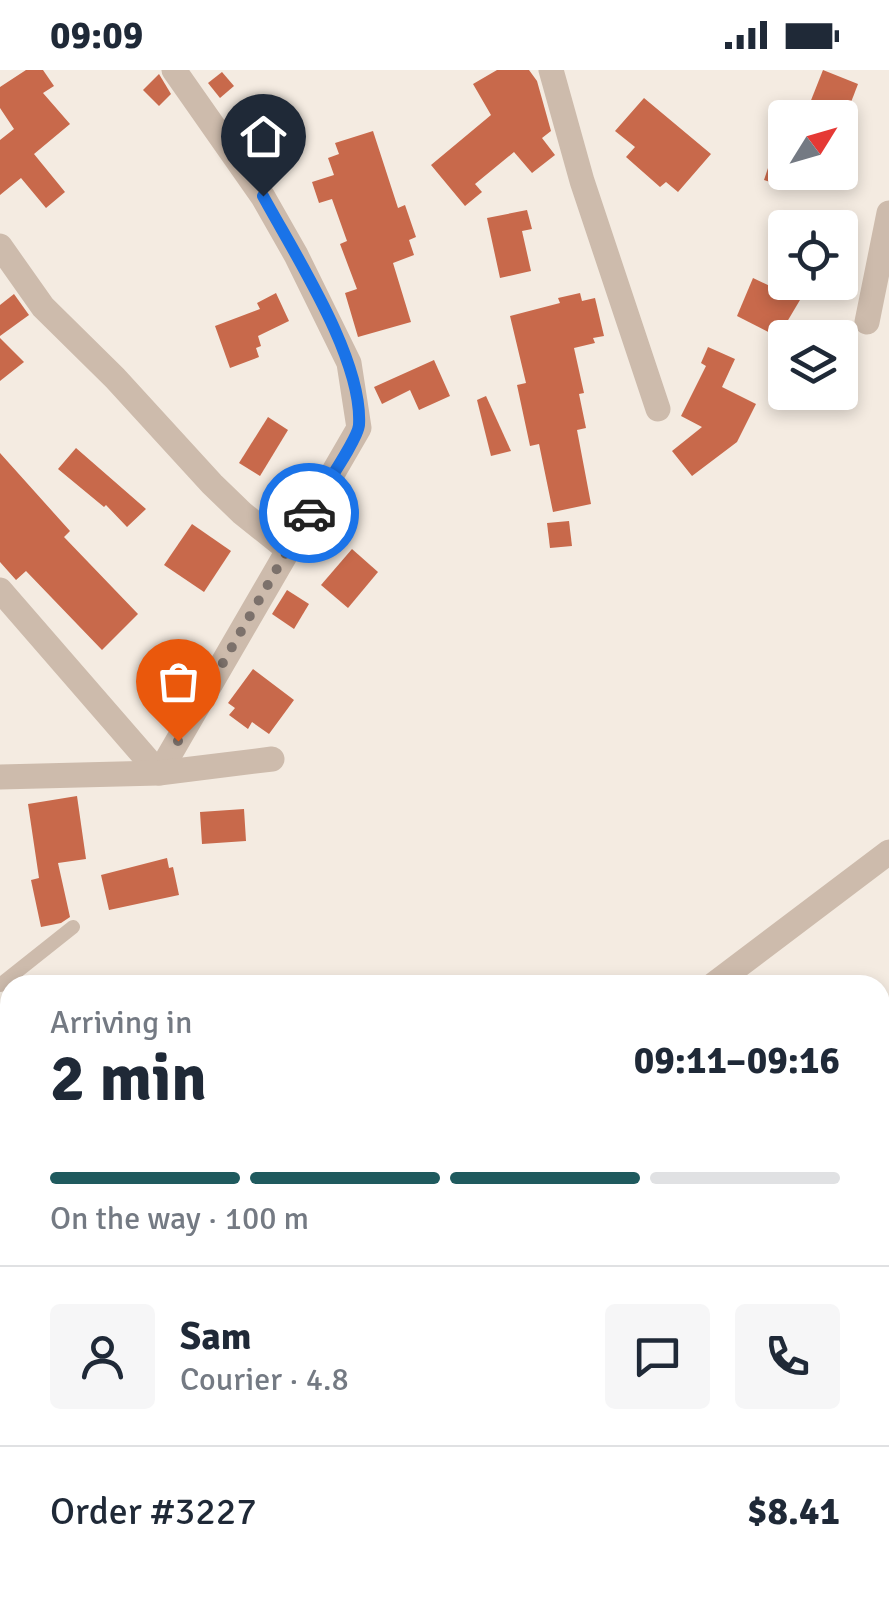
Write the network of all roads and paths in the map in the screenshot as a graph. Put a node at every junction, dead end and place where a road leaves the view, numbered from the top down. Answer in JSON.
{"nodes":[{"id":1,"x":174,"y":70,"type":"edge"},
{"id":2,"x":551,"y":70,"type":"edge"},
{"id":3,"x":889,"y":213,"type":"edge"},
{"id":4,"x":0,"y":246,"type":"edge"},
{"id":5,"x":867,"y":322,"type":"dead end"},
{"id":6,"x":658,"y":409,"type":"dead end"},
{"id":7,"x":287,"y":549,"type":"junction"},
{"id":8,"x":0,"y":590,"type":"edge"},
{"id":9,"x":272,"y":759,"type":"dead end"},
{"id":10,"x":159,"y":773,"type":"junction"},
{"id":11,"x":0,"y":777,"type":"edge"},
{"id":12,"x":889,"y":852,"type":"edge"},
{"id":13,"x":73,"y":927,"type":"dead end"},
{"id":14,"x":13,"y":975,"type":"edge"},
{"id":15,"x":730,"y":975,"type":"edge"}],
"edges":[{"from":1,"to":7,"type":"street"},
{"from":2,"to":6,"type":"street"},
{"from":3,"to":5,"type":"street"},
{"from":4,"to":7,"type":"street"},
{"from":7,"to":10,"type":"street"},
{"from":8,"to":10,"type":"street"},
{"from":9,"to":10,"type":"street"},
{"from":10,"to":11,"type":"street"},
{"from":12,"to":15,"type":"street"},
{"from":13,"to":14,"type":"lane"}]}
